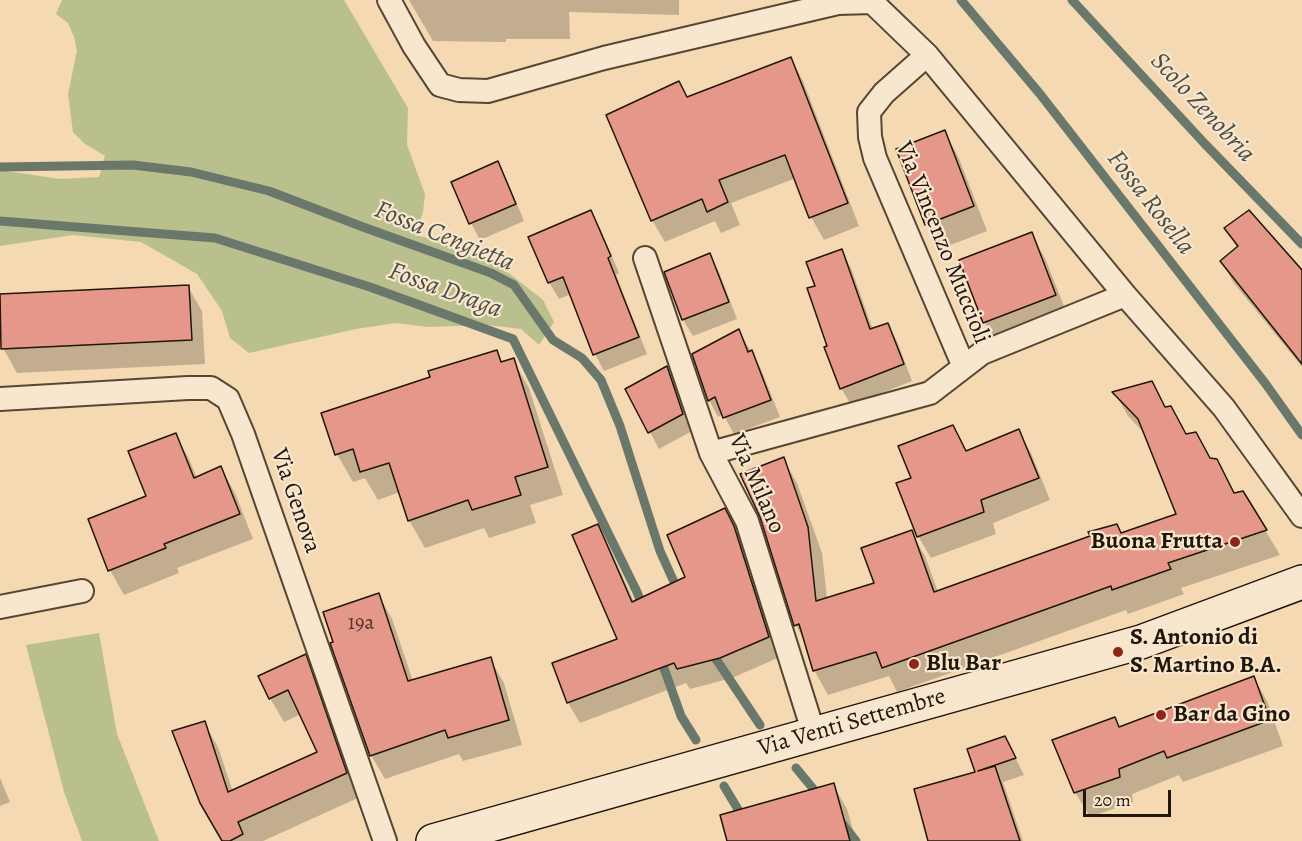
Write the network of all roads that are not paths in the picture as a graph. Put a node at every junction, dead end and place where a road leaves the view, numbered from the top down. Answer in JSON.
{"nodes":[{"id":1,"x":389,"y":0,"type":"edge"},
{"id":2,"x":872,"y":1,"type":"edge"},
{"id":3,"x":927,"y":55,"type":"junction"},
{"id":4,"x":645,"y":258,"type":"dead end"},
{"id":5,"x":1125,"y":295,"type":"junction"},
{"id":6,"x":964,"y":367,"type":"junction"},
{"id":7,"x":0,"y":399,"type":"edge"},
{"id":8,"x":711,"y":453,"type":"junction"},
{"id":9,"x":1302,"y":516,"type":"edge"},
{"id":10,"x":82,"y":591,"type":"dead end"},
{"id":11,"x":1296,"y":593,"type":"edge"},
{"id":12,"x":0,"y":607,"type":"edge"},
{"id":13,"x":814,"y":734,"type":"junction"},
{"id":14,"x":385,"y":841,"type":"edge"},
{"id":15,"x":433,"y":841,"type":"edge"}],
"edges":[{"from":1,"to":2,"type":"street"},
{"from":2,"to":3,"type":"street"},
{"from":3,"to":5,"type":"street"},
{"from":3,"to":6,"type":"street","name":"Via Vincenzo Muccioli"},
{"from":4,"to":8,"type":"street","name":"Via Milano"},
{"from":5,"to":6,"type":"street","name":"Via Vincenzo Muccioli"},
{"from":5,"to":9,"type":"street"},
{"from":6,"to":8,"type":"street","name":"Via Vincenzo Muccioli"},
{"from":7,"to":14,"type":"street","name":"Via Genova"},
{"from":8,"to":13,"type":"street","name":"Via Milano"},
{"from":10,"to":12,"type":"street"},
{"from":11,"to":13,"type":"main road","name":"Via Venti Settembre"},
{"from":13,"to":15,"type":"main road","name":"Via Venti Settembre"}]}
